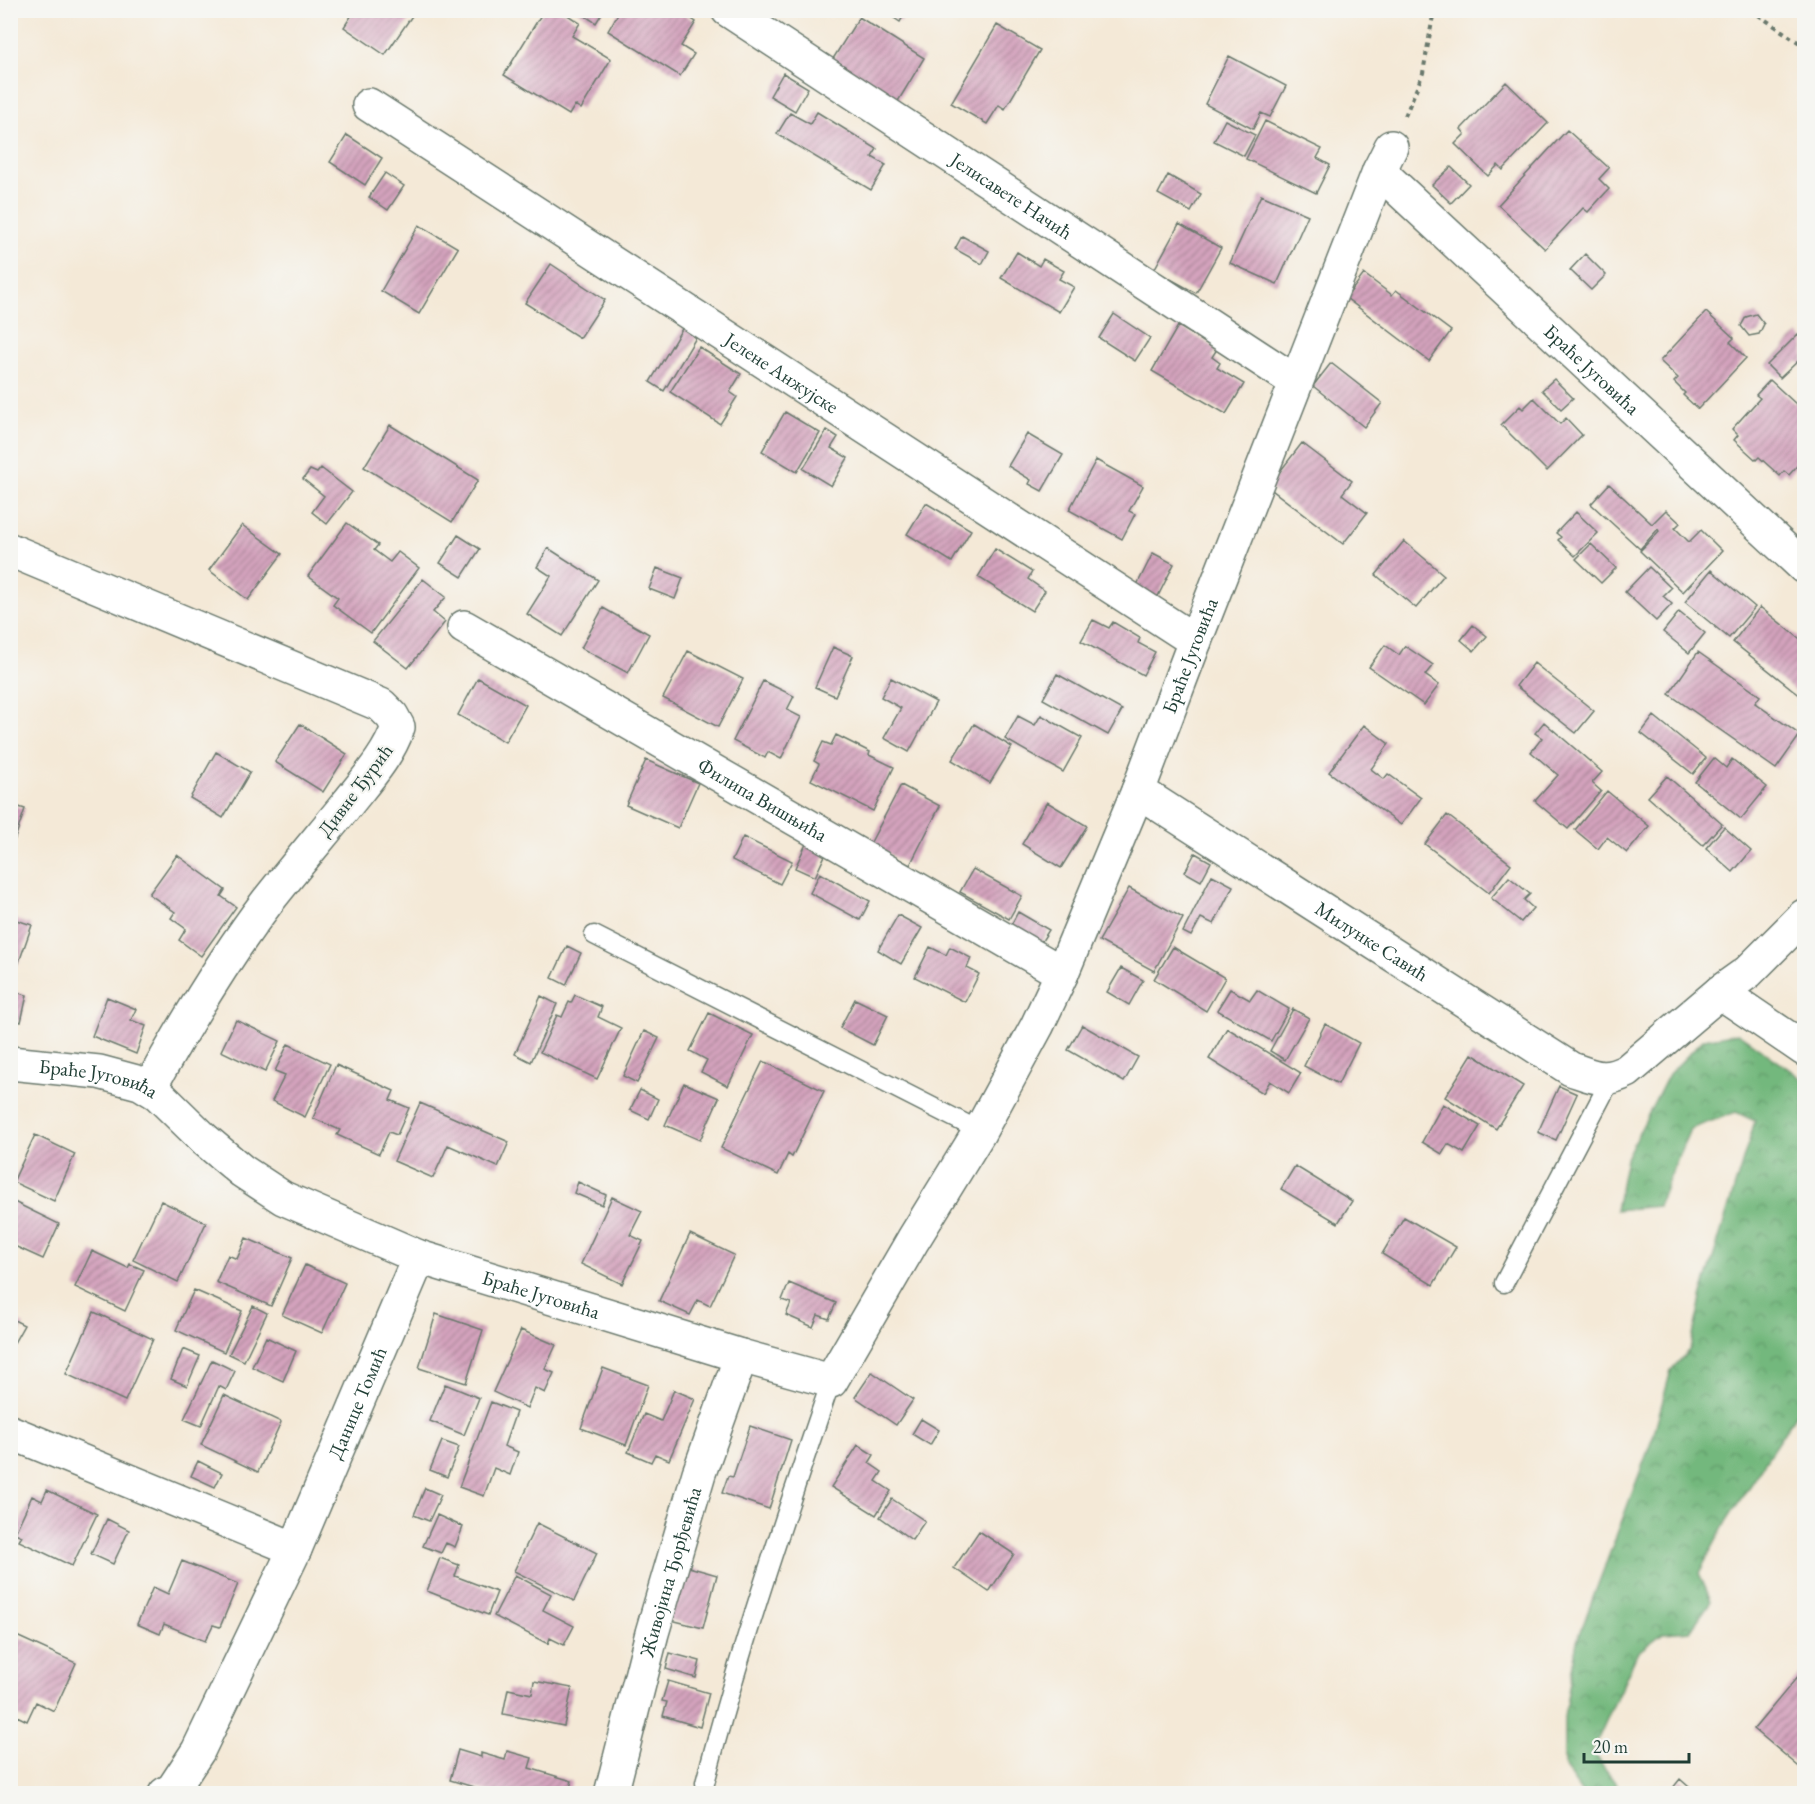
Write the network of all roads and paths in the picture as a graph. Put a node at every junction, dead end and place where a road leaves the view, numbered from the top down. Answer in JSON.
{"nodes":[{"id":1,"x":728,"y":10,"type":"edge"},
{"id":2,"x":1434,"y":10,"type":"edge"},
{"id":3,"x":1751,"y":10,"type":"edge"},
{"id":4,"x":1804,"y":46,"type":"edge"},
{"id":5,"x":369,"y":105,"type":"dead end"},
{"id":6,"x":1385,"y":159,"type":"junction"},
{"id":7,"x":1296,"y":382,"type":"junction"},
{"id":8,"x":10,"y":550,"type":"edge"},
{"id":9,"x":1804,"y":567,"type":"edge"},
{"id":10,"x":464,"y":627,"type":"dead end"},
{"id":11,"x":1195,"y":641,"type":"junction"},
{"id":12,"x":1138,"y":791,"type":"junction"},
{"id":13,"x":1804,"y":916,"type":"edge"},
{"id":14,"x":594,"y":935,"type":"dead end"},
{"id":15,"x":1062,"y":973,"type":"junction"},
{"id":16,"x":1720,"y":992,"type":"junction"},
{"id":17,"x":1804,"y":1049,"type":"edge"},
{"id":18,"x":10,"y":1063,"type":"edge"},
{"id":19,"x":1611,"y":1079,"type":"junction"},
{"id":20,"x":150,"y":1087,"type":"junction"},
{"id":21,"x":980,"y":1131,"type":"junction"},
{"id":22,"x":419,"y":1257,"type":"junction"},
{"id":23,"x":1504,"y":1283,"type":"dead end"},
{"id":24,"x":741,"y":1356,"type":"junction"},
{"id":25,"x":831,"y":1381,"type":"junction"},
{"id":26,"x":10,"y":1432,"type":"edge"},
{"id":27,"x":294,"y":1549,"type":"junction"},
{"id":28,"x":705,"y":1783,"type":"dead end"},
{"id":29,"x":165,"y":1794,"type":"edge"},
{"id":30,"x":611,"y":1794,"type":"edge"}],
"edges":[{"from":1,"to":7,"type":"street","name":"Јелисавете Начић"},
{"from":2,"to":6,"type":"path"},
{"from":3,"to":4,"type":"path"},
{"from":5,"to":11,"type":"street","name":"Јелене Анжујске"},
{"from":6,"to":7,"type":"street","name":"Браће Југовића"},
{"from":6,"to":9,"type":"street","name":"Браће Југовића"},
{"from":7,"to":11,"type":"street","name":"Браће Југовића"},
{"from":8,"to":20,"type":"street","name":"Дивне Ђурић"},
{"from":10,"to":15,"type":"street","name":"Филипа Вишњића"},
{"from":11,"to":12,"type":"street","name":"Браће Југовића"},
{"from":12,"to":15,"type":"street","name":"Браће Југовића"},
{"from":12,"to":19,"type":"street","name":"Милунке Савић"},
{"from":13,"to":16,"type":"street"},
{"from":14,"to":21,"type":"lane"},
{"from":15,"to":21,"type":"street","name":"Браће Југовића"},
{"from":16,"to":17,"type":"street"},
{"from":16,"to":19,"type":"street"},
{"from":18,"to":20,"type":"street","name":"Браће Југовића"},
{"from":19,"to":23,"type":"lane"},
{"from":20,"to":22,"type":"street","name":"Браће Југовића"},
{"from":21,"to":25,"type":"street","name":"Браће Југовића"},
{"from":22,"to":24,"type":"street","name":"Браће Југовића"},
{"from":22,"to":27,"type":"street","name":"Данице Томић"},
{"from":24,"to":25,"type":"street","name":"Браће Југовића"},
{"from":24,"to":30,"type":"street","name":"Живојина Ђорђевића"},
{"from":25,"to":28,"type":"lane"},
{"from":26,"to":27,"type":"street"},
{"from":27,"to":29,"type":"street","name":"Данице Томић"}]}
